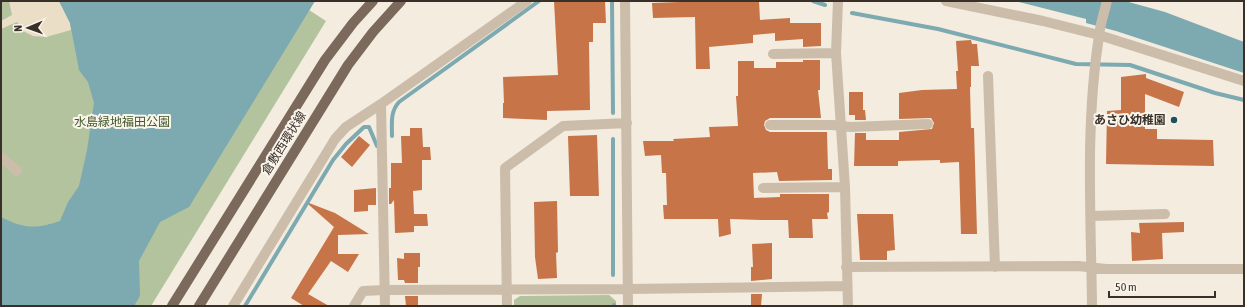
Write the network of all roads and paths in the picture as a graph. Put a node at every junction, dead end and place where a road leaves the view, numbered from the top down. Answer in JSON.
{"nodes":[{"id":1,"x":373,"y":1,"type":"edge"},
{"id":2,"x":401,"y":1,"type":"edge"},
{"id":3,"x":527,"y":1,"type":"edge"},
{"id":4,"x":625,"y":1,"type":"edge"},
{"id":5,"x":838,"y":1,"type":"edge"},
{"id":6,"x":946,"y":1,"type":"edge"},
{"id":7,"x":1107,"y":1,"type":"edge"},
{"id":8,"x":1100,"y":32,"type":"junction"},
{"id":9,"x":836,"y":53,"type":"junction"},
{"id":10,"x":773,"y":54,"type":"dead end"},
{"id":11,"x":988,"y":76,"type":"dead end"},
{"id":12,"x":1244,"y":81,"type":"edge"},
{"id":13,"x":381,"y":104,"type":"junction"},
{"id":14,"x":627,"y":123,"type":"junction"},
{"id":15,"x":928,"y":124,"type":"dead end"},
{"id":16,"x":770,"y":126,"type":"dead end"},
{"id":17,"x":842,"y":126,"type":"junction"},
{"id":18,"x":1,"y":157,"type":"edge"},
{"id":19,"x":17,"y":171,"type":"dead end"},
{"id":20,"x":845,"y":187,"type":"junction"},
{"id":21,"x":763,"y":188,"type":"dead end"},
{"id":22,"x":1165,"y":214,"type":"dead end"},
{"id":23,"x":1091,"y":216,"type":"junction"},
{"id":24,"x":846,"y":267,"type":"junction"},
{"id":25,"x":995,"y":267,"type":"junction"},
{"id":26,"x":1091,"y":267,"type":"junction"},
{"id":27,"x":1244,"y":269,"type":"edge"},
{"id":28,"x":847,"y":286,"type":"junction"},
{"id":29,"x":506,"y":289,"type":"junction"},
{"id":30,"x":628,"y":289,"type":"junction"},
{"id":31,"x":384,"y":290,"type":"junction"},
{"id":32,"x":172,"y":306,"type":"edge"},
{"id":33,"x":199,"y":306,"type":"edge"},
{"id":34,"x":233,"y":306,"type":"edge"},
{"id":35,"x":354,"y":306,"type":"edge"},
{"id":36,"x":385,"y":306,"type":"edge"},
{"id":37,"x":506,"y":306,"type":"edge"},
{"id":38,"x":628,"y":306,"type":"edge"},
{"id":39,"x":848,"y":306,"type":"edge"},
{"id":40,"x":1092,"y":306,"type":"edge"}],
"edges":[{"from":1,"to":32,"type":"main road","name":"倉敷西環状線"},
{"from":2,"to":33,"type":"main road","name":"倉敷西環状線"},
{"from":3,"to":13,"type":"street"},
{"from":4,"to":14,"type":"street"},
{"from":5,"to":9,"type":"street"},
{"from":6,"to":8,"type":"street"},
{"from":7,"to":8,"type":"street"},
{"from":8,"to":12,"type":"street"},
{"from":8,"to":23,"type":"street"},
{"from":9,"to":10,"type":"street"},
{"from":9,"to":17,"type":"street"},
{"from":11,"to":25,"type":"street"},
{"from":13,"to":31,"type":"street"},
{"from":13,"to":34,"type":"street"},
{"from":14,"to":29,"type":"street"},
{"from":14,"to":30,"type":"street"},
{"from":15,"to":17,"type":"street"},
{"from":16,"to":17,"type":"street"},
{"from":17,"to":20,"type":"street"},
{"from":18,"to":19,"type":"street"},
{"from":20,"to":21,"type":"street"},
{"from":20,"to":24,"type":"street"},
{"from":22,"to":23,"type":"street"},
{"from":23,"to":26,"type":"street"},
{"from":24,"to":25,"type":"street"},
{"from":24,"to":28,"type":"street"},
{"from":25,"to":26,"type":"street"},
{"from":26,"to":27,"type":"street"},
{"from":26,"to":40,"type":"street"},
{"from":28,"to":30,"type":"street"},
{"from":28,"to":39,"type":"street"},
{"from":29,"to":30,"type":"street"},
{"from":29,"to":31,"type":"street"},
{"from":29,"to":37,"type":"street"},
{"from":30,"to":38,"type":"street"},
{"from":31,"to":35,"type":"street"},
{"from":31,"to":36,"type":"street"}]}
